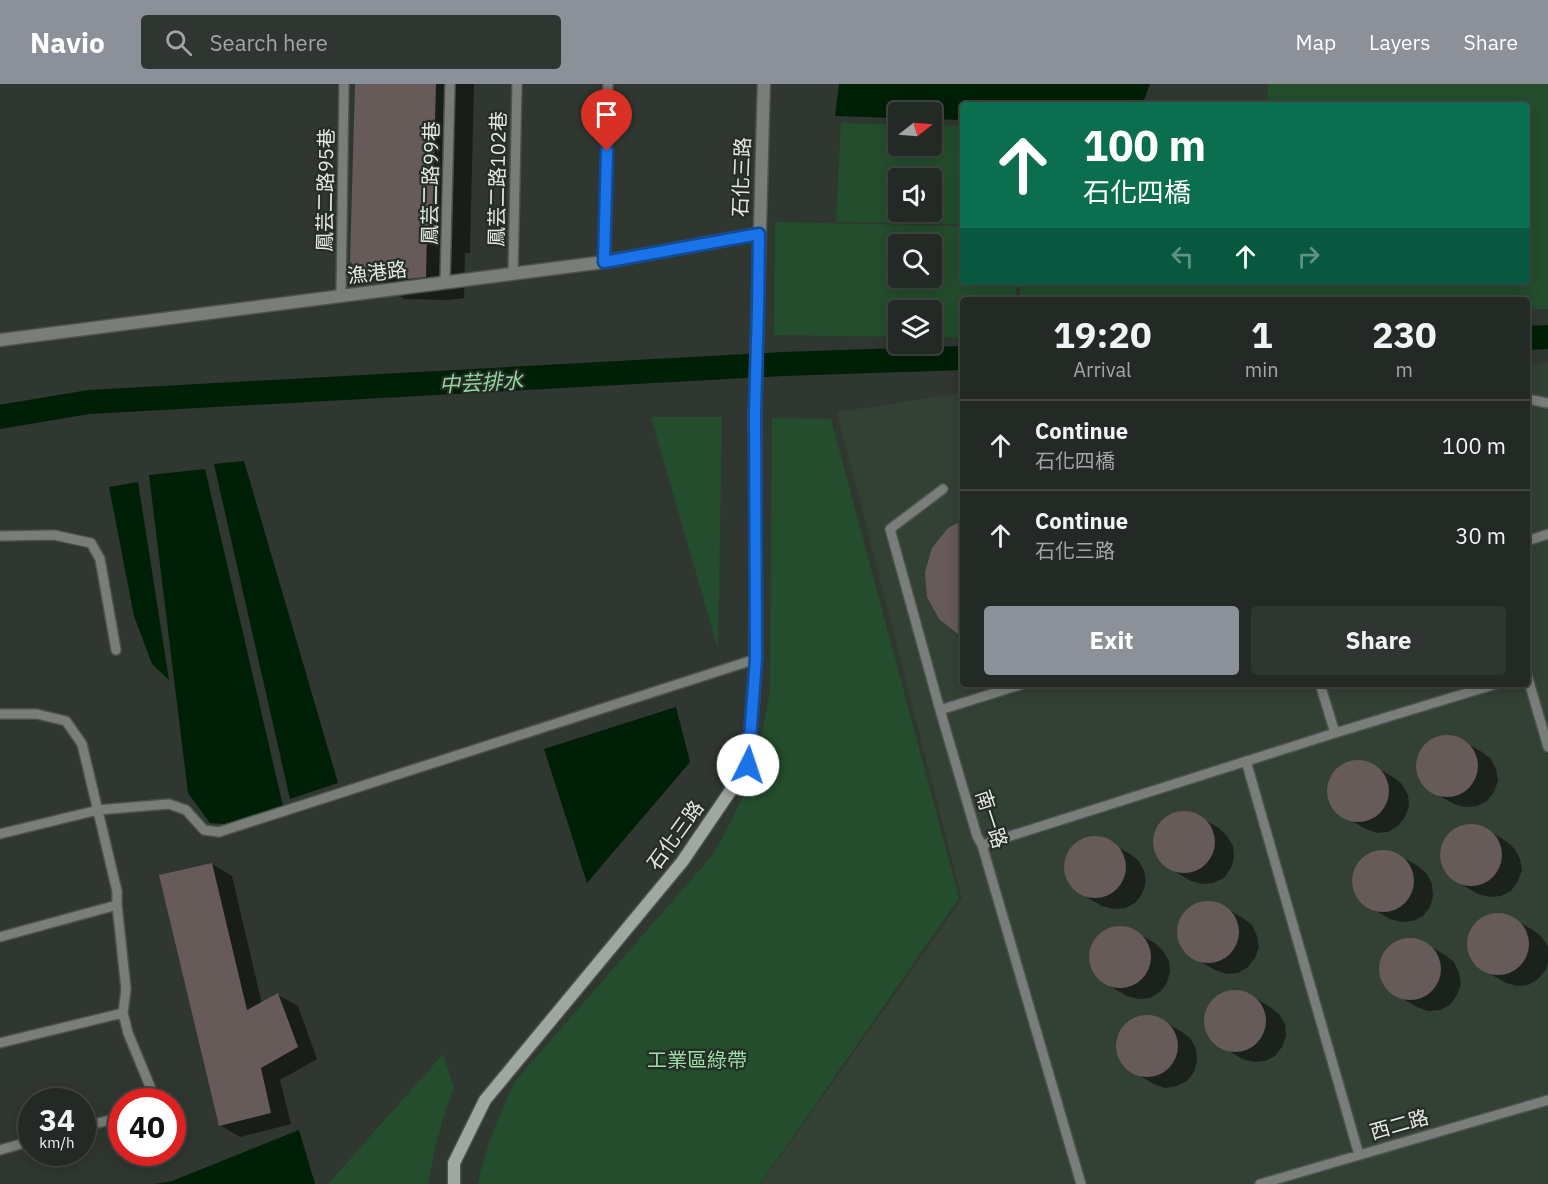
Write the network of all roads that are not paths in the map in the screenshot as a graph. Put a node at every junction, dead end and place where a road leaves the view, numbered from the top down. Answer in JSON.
{"nodes":[{"id":1,"x":344,"y":84,"type":"edge"},
{"id":2,"x":450,"y":84,"type":"edge"},
{"id":3,"x":517,"y":84,"type":"edge"},
{"id":4,"x":608,"y":84,"type":"edge"},
{"id":5,"x":764,"y":84,"type":"edge"},
{"id":6,"x":759,"y":234,"type":"junction"},
{"id":7,"x":604,"y":262,"type":"junction"},
{"id":8,"x":513,"y":274,"type":"junction"},
{"id":9,"x":445,"y":282,"type":"junction"},
{"id":10,"x":341,"y":296,"type":"junction"},
{"id":11,"x":0,"y":340,"type":"edge"},
{"id":12,"x":1530,"y":400,"type":"edge"},
{"id":13,"x":1548,"y":403,"type":"edge"},
{"id":14,"x":943,"y":489,"type":"dead end"},
{"id":15,"x":1548,"y":534,"type":"edge"},
{"id":16,"x":0,"y":536,"type":"edge"},
{"id":17,"x":1530,"y":540,"type":"edge"},
{"id":18,"x":116,"y":650,"type":"dead end"},
{"id":19,"x":756,"y":659,"type":"junction"},
{"id":20,"x":1530,"y":685,"type":"edge"},
{"id":21,"x":1013,"y":687,"type":"edge"},
{"id":22,"x":1321,"y":687,"type":"edge"},
{"id":23,"x":1486,"y":687,"type":"edge"},
{"id":24,"x":940,"y":710,"type":"junction"},
{"id":25,"x":0,"y":714,"type":"edge"},
{"id":26,"x":1335,"y":733,"type":"junction"},
{"id":27,"x":1548,"y":747,"type":"edge"},
{"id":28,"x":1246,"y":761,"type":"junction"},
{"id":29,"x":98,"y":810,"type":"junction"},
{"id":30,"x":0,"y":834,"type":"edge"},
{"id":31,"x":982,"y":845,"type":"junction"},
{"id":32,"x":117,"y":905,"type":"junction"},
{"id":33,"x":0,"y":937,"type":"edge"},
{"id":34,"x":123,"y":1013,"type":"junction"},
{"id":35,"x":0,"y":1043,"type":"edge"},
{"id":36,"x":151,"y":1088,"type":"edge"},
{"id":37,"x":1548,"y":1100,"type":"edge"},
{"id":38,"x":18,"y":1145,"type":"edge"},
{"id":39,"x":0,"y":1150,"type":"edge"},
{"id":40,"x":1359,"y":1155,"type":"junction"},
{"id":41,"x":454,"y":1184,"type":"edge"},
{"id":42,"x":1080,"y":1184,"type":"edge"},
{"id":43,"x":1260,"y":1184,"type":"edge"}],
"edges":[{"from":1,"to":10,"type":"lane","name":"鳳芸二路95巷"},
{"from":2,"to":9,"type":"lane","name":"鳳芸二路99巷"},
{"from":3,"to":8,"type":"lane","name":"鳳芸二路102巷"},
{"from":4,"to":7,"type":"lane"},
{"from":5,"to":6,"type":"street","name":"石化三路"},
{"from":6,"to":7,"type":"street","name":"漁港路"},
{"from":6,"to":19,"type":"street","name":"石化三路"},
{"from":7,"to":8,"type":"street","name":"漁港路"},
{"from":8,"to":9,"type":"street","name":"漁港路"},
{"from":9,"to":10,"type":"street","name":"漁港路"},
{"from":10,"to":11,"type":"street","name":"漁港路"},
{"from":12,"to":13,"type":"lane"},
{"from":14,"to":24,"type":"lane","name":"南一路"},
{"from":15,"to":17,"type":"lane"},
{"from":16,"to":18,"type":"lane"},
{"from":19,"to":29,"type":"lane"},
{"from":19,"to":41,"type":"street","name":"石化三路"},
{"from":20,"to":27,"type":"lane"},
{"from":21,"to":24,"type":"lane"},
{"from":22,"to":26,"type":"lane"},
{"from":23,"to":26,"type":"lane"},
{"from":24,"to":31,"type":"lane","name":"南一路"},
{"from":25,"to":29,"type":"lane"},
{"from":26,"to":28,"type":"lane"},
{"from":28,"to":31,"type":"lane"},
{"from":28,"to":40,"type":"lane"},
{"from":29,"to":30,"type":"lane"},
{"from":29,"to":32,"type":"lane"},
{"from":31,"to":42,"type":"lane","name":"南一路"},
{"from":32,"to":33,"type":"lane"},
{"from":32,"to":34,"type":"lane"},
{"from":34,"to":35,"type":"lane"},
{"from":34,"to":36,"type":"lane"},
{"from":37,"to":40,"type":"lane","name":"西二路"},
{"from":38,"to":39,"type":"lane"},
{"from":40,"to":43,"type":"lane","name":"西二路"}]}
